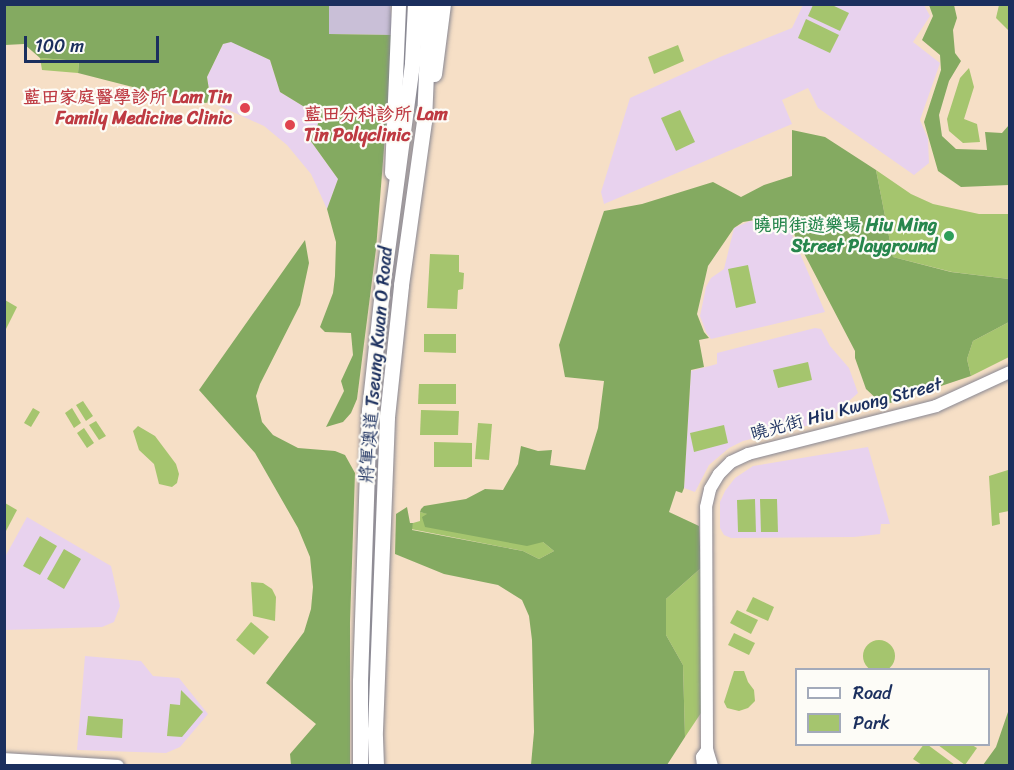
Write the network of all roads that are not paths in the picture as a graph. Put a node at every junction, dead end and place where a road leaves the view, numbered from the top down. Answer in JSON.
{"nodes":[{"id":1,"x":399,"y":4,"type":"edge"},
{"id":2,"x":415,"y":4,"type":"edge"},
{"id":3,"x":429,"y":4,"type":"edge"},
{"id":4,"x":443,"y":4,"type":"edge"},
{"id":5,"x":424,"y":121,"type":"junction"},
{"id":6,"x":392,"y":207,"type":"junction"},
{"id":7,"x":1010,"y":372,"type":"edge"},
{"id":8,"x":707,"y":750,"type":"junction"},
{"id":9,"x":4,"y":759,"type":"edge"},
{"id":10,"x":118,"y":765,"type":"edge"},
{"id":11,"x":360,"y":765,"type":"edge"},
{"id":12,"x":376,"y":765,"type":"edge"},
{"id":13,"x":703,"y":765,"type":"edge"},
{"id":14,"x":712,"y":765,"type":"edge"}],
"edges":[{"from":1,"to":6,"type":"main road","name":"將軍澳道 Tseung Kwan O Road"},
{"from":2,"to":6,"type":"highway","name":"將軍澳道 Tseung Kwan O Road"},
{"from":3,"to":5,"type":"highway","name":"將軍澳道 Tseung Kwan O Road"},
{"from":4,"to":5,"type":"highway"},
{"from":5,"to":12,"type":"highway","name":"將軍澳道 Tseung Kwan O Road"},
{"from":6,"to":11,"type":"highway","name":"將軍澳道 Tseung Kwan O Road"},
{"from":7,"to":8,"type":"main road","name":"曉光街 Hiu Kwong Street"},
{"from":8,"to":13,"type":"main road","name":"曉光街 Hiu Kwong Street"},
{"from":8,"to":14,"type":"main road","name":"曉光街 Hiu Kwong Street"},
{"from":9,"to":10,"type":"main road"}]}
